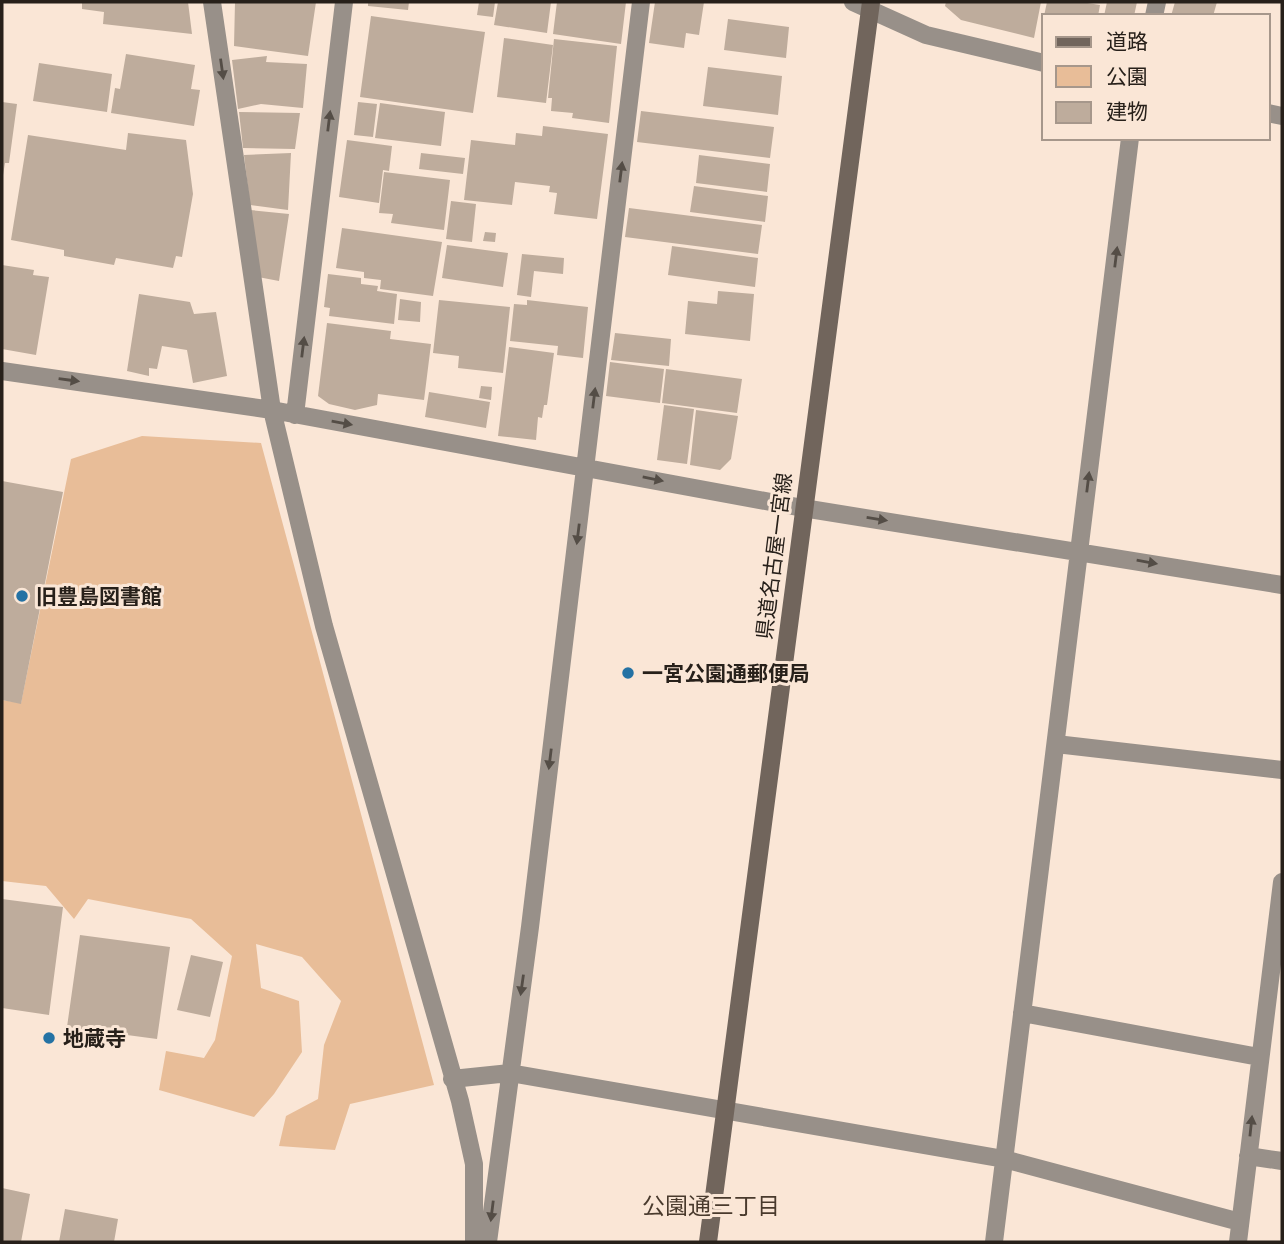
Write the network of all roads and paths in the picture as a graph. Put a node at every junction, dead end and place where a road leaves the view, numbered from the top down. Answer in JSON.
{"nodes":[{"id":1,"x":212,"y":2,"type":"edge"},
{"id":2,"x":344,"y":2,"type":"edge"},
{"id":3,"x":641,"y":2,"type":"edge"},
{"id":4,"x":853,"y":2,"type":"edge"},
{"id":5,"x":871,"y":6,"type":"edge"},
{"id":6,"x":1042,"y":63,"type":"edge"},
{"id":7,"x":1130,"y":140,"type":"edge"},
{"id":8,"x":2,"y":371,"type":"edge"},
{"id":9,"x":272,"y":410,"type":"junction"},
{"id":10,"x":295,"y":415,"type":"junction"},
{"id":11,"x":586,"y":466,"type":"junction"},
{"id":12,"x":803,"y":508,"type":"junction"},
{"id":13,"x":1079,"y":550,"type":"junction"},
{"id":14,"x":1282,"y":585,"type":"edge"},
{"id":15,"x":1056,"y":744,"type":"junction"},
{"id":16,"x":1282,"y":770,"type":"edge"},
{"id":17,"x":1282,"y":882,"type":"edge"},
{"id":18,"x":1277,"y":974,"type":"edge"},
{"id":19,"x":1022,"y":1013,"type":"junction"},
{"id":20,"x":1259,"y":1057,"type":"junction"},
{"id":21,"x":510,"y":1073,"type":"junction"},
{"id":22,"x":452,"y":1079,"type":"junction"},
{"id":23,"x":726,"y":1112,"type":"junction"},
{"id":24,"x":1248,"y":1156,"type":"junction"},
{"id":25,"x":1004,"y":1159,"type":"junction"},
{"id":26,"x":1282,"y":1161,"type":"edge"},
{"id":27,"x":1240,"y":1222,"type":"junction"},
{"id":28,"x":474,"y":1242,"type":"edge"},
{"id":29,"x":488,"y":1242,"type":"edge"},
{"id":30,"x":708,"y":1242,"type":"edge"},
{"id":31,"x":994,"y":1242,"type":"edge"},
{"id":32,"x":1238,"y":1242,"type":"edge"}],
"edges":[{"from":1,"to":9,"type":"street","one_way":true},
{"from":10,"to":2,"type":"street","one_way":true},
{"from":11,"to":3,"type":"street","one_way":true},
{"from":4,"to":5,"type":"street"},
{"from":5,"to":6,"type":"street"},
{"from":5,"to":12,"type":"main road","name":"県道名古屋一宮線"},
{"from":13,"to":7,"type":"street","one_way":true},
{"from":8,"to":9,"type":"street","one_way":true},
{"from":9,"to":10,"type":"street"},
{"from":9,"to":22,"type":"street"},
{"from":10,"to":11,"type":"street","one_way":true},
{"from":11,"to":12,"type":"street","one_way":true},
{"from":11,"to":21,"type":"street","one_way":true},
{"from":12,"to":13,"type":"street","one_way":true},
{"from":12,"to":23,"type":"main road","name":"県道名古屋一宮線"},
{"from":13,"to":14,"type":"street","one_way":true},
{"from":13,"to":15,"type":"street"},
{"from":15,"to":16,"type":"street"},
{"from":15,"to":19,"type":"street"},
{"from":17,"to":18,"type":"street"},
{"from":18,"to":20,"type":"street"},
{"from":19,"to":20,"type":"street"},
{"from":19,"to":25,"type":"street"},
{"from":24,"to":20,"type":"street","one_way":true},
{"from":21,"to":22,"type":"street"},
{"from":21,"to":23,"type":"street"},
{"from":21,"to":29,"type":"street","one_way":true},
{"from":22,"to":28,"type":"street"},
{"from":23,"to":25,"type":"street"},
{"from":23,"to":30,"type":"main road","name":"県道名古屋一宮線"},
{"from":24,"to":26,"type":"street"},
{"from":24,"to":27,"type":"street"},
{"from":25,"to":27,"type":"street"},
{"from":25,"to":31,"type":"street"},
{"from":27,"to":32,"type":"street"}]}
